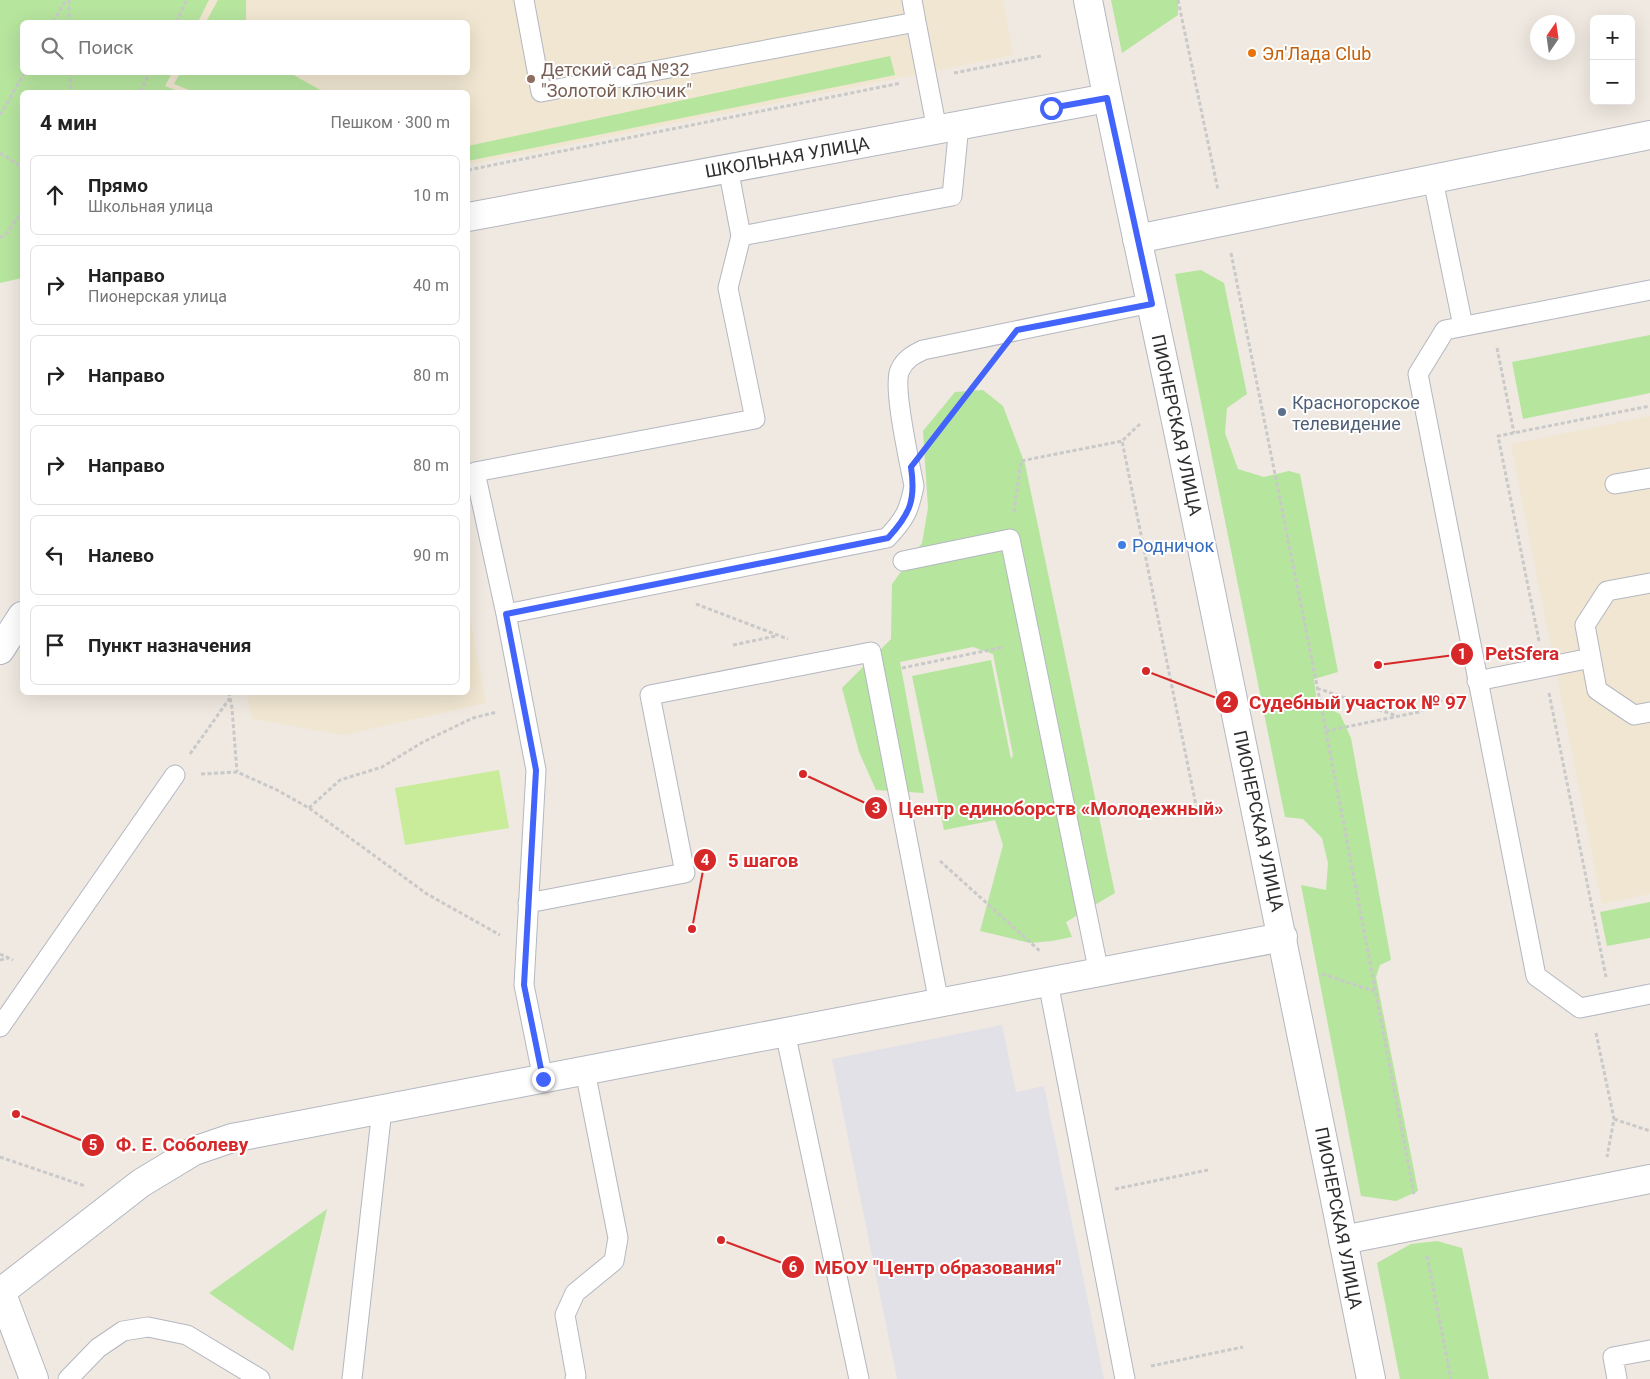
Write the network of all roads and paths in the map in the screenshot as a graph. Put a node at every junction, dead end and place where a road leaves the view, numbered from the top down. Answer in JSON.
{"nodes":[{"id":1,"x":68,"y":0,"type":"edge"},
{"id":2,"x":187,"y":0,"type":"edge"},
{"id":3,"x":524,"y":0,"type":"edge"},
{"id":4,"x":912,"y":0,"type":"edge"},
{"id":5,"x":1088,"y":0,"type":"edge"},
{"id":6,"x":1178,"y":0,"type":"edge"},
{"id":7,"x":55,"y":20,"type":"edge"},
{"id":8,"x":70,"y":20,"type":"edge"},
{"id":9,"x":177,"y":20,"type":"edge"},
{"id":10,"x":916,"y":22,"type":"junction"},
{"id":11,"x":1042,"y":56,"type":"dead end"},
{"id":12,"x":23,"y":75,"type":"edge"},
{"id":13,"x":70,"y":75,"type":"edge"},
{"id":14,"x":148,"y":75,"type":"edge"},
{"id":15,"x":927,"y":78,"type":"junction"},
{"id":16,"x":71,"y":90,"type":"edge"},
{"id":17,"x":141,"y":90,"type":"edge"},
{"id":18,"x":1107,"y":98,"type":"junction"},
{"id":19,"x":0,"y":115,"type":"edge"},
{"id":20,"x":948,"y":127,"type":"junction"},
{"id":21,"x":1650,"y":135,"type":"edge"},
{"id":22,"x":0,"y":153,"type":"edge"},
{"id":23,"x":20,"y":166,"type":"edge"},
{"id":24,"x":728,"y":168,"type":"junction"},
{"id":25,"x":470,"y":170,"type":"edge"},
{"id":26,"x":1433,"y":180,"type":"junction"},
{"id":27,"x":20,"y":215,"type":"edge"},
{"id":28,"x":470,"y":217,"type":"edge"},
{"id":29,"x":1225,"y":222,"type":"junction"},
{"id":30,"x":741,"y":236,"type":"junction"},
{"id":31,"x":0,"y":238,"type":"edge"},
{"id":32,"x":1137,"y":239,"type":"junction"},
{"id":33,"x":1650,"y":290,"type":"edge"},
{"id":34,"x":1152,"y":304,"type":"junction"},
{"id":35,"x":1492,"y":320,"type":"junction"},
{"id":36,"x":1462,"y":326,"type":"junction"},
{"id":37,"x":1017,"y":330,"type":"junction"},
{"id":38,"x":1140,"y":424,"type":"dead end"},
{"id":39,"x":1514,"y":433,"type":"dead end"},
{"id":40,"x":1122,"y":441,"type":"junction"},
{"id":41,"x":911,"y":467,"type":"junction"},
{"id":42,"x":471,"y":473,"type":"edge"},
{"id":43,"x":1650,"y":478,"type":"edge"},
{"id":44,"x":1615,"y":484,"type":"dead end"},
{"id":45,"x":1010,"y":540,"type":"junction"},
{"id":46,"x":903,"y":561,"type":"dead end"},
{"id":47,"x":1650,"y":583,"type":"edge"},
{"id":48,"x":694,"y":604,"type":"dead end"},
{"id":49,"x":506,"y":614,"type":"junction"},
{"id":50,"x":20,"y":619,"type":"edge"},
{"id":51,"x":778,"y":635,"type":"junction"},
{"id":52,"x":1031,"y":642,"type":"junction"},
{"id":53,"x":733,"y":646,"type":"dead end"},
{"id":54,"x":0,"y":650,"type":"edge"},
{"id":55,"x":838,"y":658,"type":"junction"},
{"id":56,"x":1591,"y":658,"type":"junction"},
{"id":57,"x":875,"y":674,"type":"junction"},
{"id":58,"x":1477,"y":681,"type":"junction"},
{"id":59,"x":1317,"y":688,"type":"junction"},
{"id":60,"x":230,"y":695,"type":"edge"},
{"id":61,"x":230,"y":698,"type":"junction"},
{"id":62,"x":524,"y":705,"type":"junction"},
{"id":63,"x":1650,"y":712,"type":"edge"},
{"id":64,"x":1398,"y":716,"type":"junction"},
{"id":65,"x":1326,"y":731,"type":"junction"},
{"id":66,"x":201,"y":738,"type":"dead end"},
{"id":67,"x":237,"y":772,"type":"junction"},
{"id":68,"x":175,"y":775,"type":"joint"},
{"id":69,"x":309,"y":808,"type":"junction"},
{"id":70,"x":1198,"y":815,"type":"dead end"},
{"id":71,"x":906,"y":830,"type":"junction"},
{"id":72,"x":528,"y":903,"type":"junction"},
{"id":73,"x":1283,"y":937,"type":"junction"},
{"id":74,"x":526,"y":950,"type":"junction"},
{"id":75,"x":9,"y":958,"type":"dead end"},
{"id":76,"x":0,"y":960,"type":"edge"},
{"id":77,"x":1314,"y":972,"type":"dead end"},
{"id":78,"x":1099,"y":973,"type":"junction"},
{"id":79,"x":1059,"y":980,"type":"junction"},
{"id":80,"x":1374,"y":991,"type":"junction"},
{"id":81,"x":1650,"y":994,"type":"edge"},
{"id":82,"x":939,"y":1003,"type":"junction"},
{"id":83,"x":1591,"y":1005,"type":"junction"},
{"id":84,"x":0,"y":1027,"type":"edge"},
{"id":85,"x":785,"y":1032,"type":"junction"},
{"id":86,"x":585,"y":1070,"type":"junction"},
{"id":87,"x":543,"y":1079,"type":"junction"},
{"id":88,"x":382,"y":1109,"type":"junction"},
{"id":89,"x":1614,"y":1119,"type":"junction"},
{"id":90,"x":1650,"y":1131,"type":"edge"},
{"id":91,"x":0,"y":1157,"type":"edge"},
{"id":92,"x":1605,"y":1164,"type":"dead end"},
{"id":93,"x":1208,"y":1170,"type":"dead end"},
{"id":94,"x":1650,"y":1179,"type":"edge"},
{"id":95,"x":1089,"y":1194,"type":"junction"},
{"id":96,"x":121,"y":1199,"type":"junction"},
{"id":97,"x":1420,"y":1225,"type":"junction"},
{"id":98,"x":1343,"y":1240,"type":"junction"},
{"id":99,"x":0,"y":1291,"type":"edge"},
{"id":100,"x":1243,"y":1348,"type":"dead end"},
{"id":101,"x":1650,"y":1350,"type":"edge"},
{"id":102,"x":1124,"y":1375,"type":"edge"},
{"id":103,"x":34,"y":1379,"type":"edge"},
{"id":104,"x":68,"y":1379,"type":"edge"},
{"id":105,"x":260,"y":1379,"type":"edge"},
{"id":106,"x":352,"y":1379,"type":"edge"},
{"id":107,"x":575,"y":1379,"type":"edge"},
{"id":108,"x":859,"y":1379,"type":"edge"},
{"id":109,"x":1371,"y":1379,"type":"edge"},
{"id":110,"x":1451,"y":1379,"type":"edge"},
{"id":111,"x":1617,"y":1379,"type":"edge"}],
"edges":[{"from":1,"to":7,"type":"path"},
{"from":1,"to":8,"type":"path"},
{"from":2,"to":9,"type":"path"},
{"from":3,"to":10,"type":"lane"},
{"from":4,"to":10,"type":"lane"},
{"from":5,"to":18,"type":"street","name":"ПИОНЕРСКАЯ УЛИЦА"},
{"from":6,"to":29,"type":"path"},
{"from":10,"to":15,"type":"lane"},
{"from":11,"to":15,"type":"path"},
{"from":12,"to":19,"type":"path"},
{"from":13,"to":16,"type":"path"},
{"from":14,"to":17,"type":"path"},
{"from":15,"to":20,"type":"lane"},
{"from":15,"to":25,"type":"path"},
{"from":18,"to":20,"type":"street","name":"ШКОЛЬНАЯ УЛИЦА"},
{"from":18,"to":32,"type":"street","name":"ПИОНЕРСКАЯ УЛИЦА"},
{"from":20,"to":24,"type":"street","name":"ШКОЛЬНАЯ УЛИЦА"},
{"from":20,"to":30,"type":"lane"},
{"from":21,"to":26,"type":"street"},
{"from":22,"to":23,"type":"path"},
{"from":24,"to":28,"type":"street","name":"ШКОЛЬНАЯ УЛИЦА"},
{"from":24,"to":30,"type":"lane"},
{"from":26,"to":29,"type":"street"},
{"from":26,"to":36,"type":"lane"},
{"from":27,"to":31,"type":"path"},
{"from":29,"to":32,"type":"street"},
{"from":29,"to":59,"type":"path"},
{"from":30,"to":42,"type":"lane"},
{"from":32,"to":34,"type":"street","name":"ПИОНЕРСКАЯ УЛИЦА"},
{"from":33,"to":35,"type":"lane"},
{"from":34,"to":37,"type":"lane"},
{"from":34,"to":73,"type":"street","name":"ПИОНЕРСКАЯ УЛИЦА"},
{"from":35,"to":36,"type":"lane"},
{"from":35,"to":39,"type":"path"},
{"from":36,"to":58,"type":"lane"},
{"from":37,"to":41,"type":"path"},
{"from":37,"to":41,"type":"lane"},
{"from":38,"to":40,"type":"path"},
{"from":40,"to":45,"type":"path"},
{"from":40,"to":70,"type":"path"},
{"from":41,"to":49,"type":"lane"},
{"from":42,"to":49,"type":"lane"},
{"from":43,"to":44,"type":"lane"},
{"from":45,"to":46,"type":"lane"},
{"from":45,"to":52,"type":"lane"},
{"from":47,"to":56,"type":"lane"},
{"from":48,"to":51,"type":"path"},
{"from":49,"to":62,"type":"lane"},
{"from":50,"to":54,"type":"street"},
{"from":51,"to":53,"type":"path"},
{"from":51,"to":55,"type":"path"},
{"from":52,"to":57,"type":"path"},
{"from":52,"to":78,"type":"lane"},
{"from":55,"to":57,"type":"lane"},
{"from":55,"to":72,"type":"lane"},
{"from":56,"to":58,"type":"lane"},
{"from":56,"to":63,"type":"lane"},
{"from":57,"to":71,"type":"lane"},
{"from":58,"to":64,"type":"path"},
{"from":58,"to":83,"type":"lane"},
{"from":59,"to":64,"type":"path"},
{"from":59,"to":65,"type":"path"},
{"from":60,"to":61,"type":"path"},
{"from":61,"to":66,"type":"path"},
{"from":61,"to":67,"type":"path"},
{"from":62,"to":69,"type":"path"},
{"from":62,"to":72,"type":"lane"},
{"from":64,"to":65,"type":"path"},
{"from":65,"to":80,"type":"path"},
{"from":67,"to":68,"type":"path"},
{"from":67,"to":69,"type":"path"},
{"from":68,"to":84,"type":"lane"},
{"from":69,"to":74,"type":"path"},
{"from":71,"to":79,"type":"path"},
{"from":71,"to":82,"type":"lane"},
{"from":72,"to":74,"type":"lane"},
{"from":73,"to":78,"type":"street"},
{"from":73,"to":98,"type":"street","name":"ПИОНЕРСКАЯ УЛИЦА"},
{"from":74,"to":87,"type":"lane"},
{"from":75,"to":76,"type":"path"},
{"from":77,"to":80,"type":"path"},
{"from":78,"to":79,"type":"street"},
{"from":79,"to":82,"type":"street"},
{"from":79,"to":95,"type":"lane"},
{"from":80,"to":97,"type":"path"},
{"from":81,"to":83,"type":"lane"},
{"from":82,"to":85,"type":"street"},
{"from":83,"to":89,"type":"path"},
{"from":85,"to":86,"type":"street"},
{"from":85,"to":108,"type":"lane"},
{"from":86,"to":87,"type":"street"},
{"from":86,"to":107,"type":"lane"},
{"from":87,"to":88,"type":"street"},
{"from":88,"to":96,"type":"street"},
{"from":88,"to":106,"type":"lane"},
{"from":89,"to":90,"type":"path"},
{"from":89,"to":92,"type":"path"},
{"from":91,"to":96,"type":"path"},
{"from":93,"to":95,"type":"path"},
{"from":94,"to":97,"type":"street"},
{"from":95,"to":102,"type":"lane"},
{"from":96,"to":99,"type":"street"},
{"from":97,"to":98,"type":"street"},
{"from":97,"to":110,"type":"path"},
{"from":98,"to":109,"type":"street","name":"ПИОНЕРСКАЯ УЛИЦА"},
{"from":99,"to":103,"type":"street"},
{"from":100,"to":102,"type":"path"},
{"from":101,"to":111,"type":"lane"},
{"from":104,"to":105,"type":"lane"}]}
